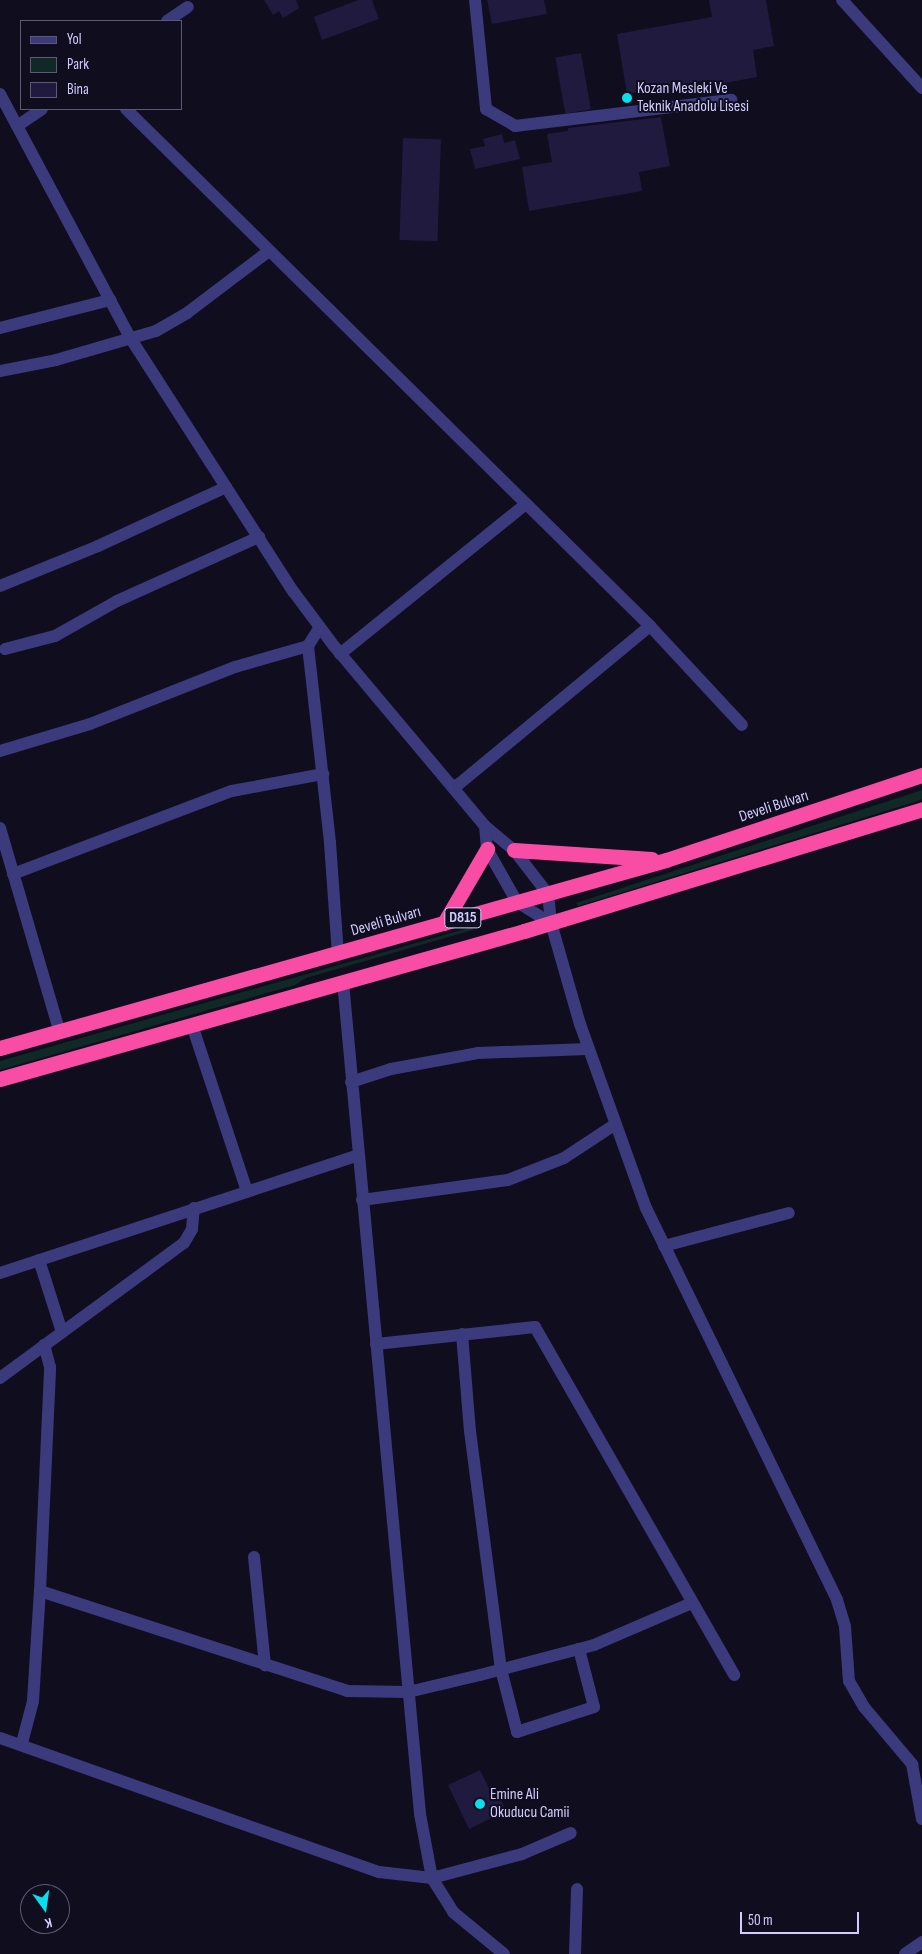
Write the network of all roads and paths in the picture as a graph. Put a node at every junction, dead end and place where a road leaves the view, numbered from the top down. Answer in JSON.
{"nodes":[{"id":1,"x":475,"y":0,"type":"edge"},
{"id":2,"x":842,"y":0,"type":"edge"},
{"id":3,"x":188,"y":7,"type":"dead end"},
{"id":4,"x":168,"y":20,"type":"edge"},
{"id":5,"x":922,"y":88,"type":"edge"},
{"id":6,"x":0,"y":94,"type":"edge"},
{"id":7,"x":731,"y":100,"type":"dead end"},
{"id":8,"x":41,"y":110,"type":"edge"},
{"id":9,"x":127,"y":110,"type":"edge"},
{"id":10,"x":17,"y":126,"type":"junction"},
{"id":11,"x":269,"y":251,"type":"junction"},
{"id":12,"x":110,"y":300,"type":"junction"},
{"id":13,"x":0,"y":328,"type":"edge"},
{"id":14,"x":131,"y":339,"type":"junction"},
{"id":15,"x":0,"y":371,"type":"edge"},
{"id":16,"x":226,"y":487,"type":"junction"},
{"id":17,"x":526,"y":504,"type":"junction"},
{"id":18,"x":258,"y":537,"type":"junction"},
{"id":19,"x":0,"y":586,"type":"edge"},
{"id":20,"x":650,"y":626,"type":"junction"},
{"id":21,"x":320,"y":627,"type":"junction"},
{"id":22,"x":308,"y":646,"type":"junction"},
{"id":23,"x":5,"y":649,"type":"dead end"},
{"id":24,"x":340,"y":654,"type":"junction"},
{"id":25,"x":742,"y":725,"type":"dead end"},
{"id":26,"x":0,"y":751,"type":"edge"},
{"id":27,"x":323,"y":774,"type":"junction"},
{"id":28,"x":922,"y":775,"type":"edge"},
{"id":29,"x":453,"y":786,"type":"junction"},
{"id":30,"x":922,"y":810,"type":"edge"},
{"id":31,"x":484,"y":826,"type":"junction"},
{"id":32,"x":0,"y":828,"type":"edge"},
{"id":33,"x":487,"y":849,"type":"junction"},
{"id":34,"x":514,"y":850,"type":"junction"},
{"id":35,"x":666,"y":860,"type":"junction"},
{"id":36,"x":13,"y":874,"type":"junction"},
{"id":37,"x":548,"y":894,"type":"junction"},
{"id":38,"x":517,"y":902,"type":"junction"},
{"id":39,"x":551,"y":923,"type":"junction"},
{"id":40,"x":444,"y":924,"type":"junction"},
{"id":41,"x":338,"y":954,"type":"junction"},
{"id":42,"x":343,"y":982,"type":"junction"},
{"id":43,"x":192,"y":1025,"type":"junction"},
{"id":44,"x":59,"y":1030,"type":"junction"},
{"id":45,"x":0,"y":1048,"type":"edge"},
{"id":46,"x":588,"y":1049,"type":"junction"},
{"id":47,"x":0,"y":1079,"type":"edge"},
{"id":48,"x":351,"y":1082,"type":"junction"},
{"id":49,"x":614,"y":1125,"type":"junction"},
{"id":50,"x":358,"y":1155,"type":"junction"},
{"id":51,"x":247,"y":1191,"type":"junction"},
{"id":52,"x":362,"y":1200,"type":"junction"},
{"id":53,"x":194,"y":1208,"type":"junction"},
{"id":54,"x":789,"y":1213,"type":"dead end"},
{"id":55,"x":664,"y":1246,"type":"junction"},
{"id":56,"x":39,"y":1260,"type":"junction"},
{"id":57,"x":0,"y":1273,"type":"edge"},
{"id":58,"x":62,"y":1332,"type":"junction"},
{"id":59,"x":462,"y":1334,"type":"junction"},
{"id":60,"x":376,"y":1344,"type":"junction"},
{"id":61,"x":44,"y":1345,"type":"junction"},
{"id":62,"x":0,"y":1378,"type":"edge"},
{"id":63,"x":254,"y":1557,"type":"dead end"},
{"id":64,"x":40,"y":1591,"type":"junction"},
{"id":65,"x":692,"y":1603,"type":"junction"},
{"id":66,"x":579,"y":1649,"type":"junction"},
{"id":67,"x":265,"y":1665,"type":"junction"},
{"id":68,"x":501,"y":1669,"type":"junction"},
{"id":69,"x":734,"y":1675,"type":"dead end"},
{"id":70,"x":408,"y":1692,"type":"junction"},
{"id":71,"x":0,"y":1738,"type":"edge"},
{"id":72,"x":22,"y":1743,"type":"junction"},
{"id":73,"x":922,"y":1820,"type":"edge"},
{"id":74,"x":572,"y":1832,"type":"dead end"},
{"id":75,"x":432,"y":1878,"type":"junction"},
{"id":76,"x":577,"y":1889,"type":"dead end"},
{"id":77,"x":922,"y":1942,"type":"edge"},
{"id":78,"x":504,"y":1954,"type":"edge"},
{"id":79,"x":575,"y":1954,"type":"edge"},
{"id":80,"x":905,"y":1954,"type":"edge"}],
"edges":[{"from":1,"to":7,"type":"street"},
{"from":2,"to":5,"type":"street"},
{"from":3,"to":4,"type":"street"},
{"from":6,"to":10,"type":"street"},
{"from":8,"to":10,"type":"street"},
{"from":9,"to":11,"type":"street"},
{"from":10,"to":12,"type":"street"},
{"from":11,"to":14,"type":"street"},
{"from":11,"to":17,"type":"street"},
{"from":12,"to":13,"type":"street"},
{"from":12,"to":14,"type":"street"},
{"from":14,"to":15,"type":"street"},
{"from":14,"to":16,"type":"street"},
{"from":16,"to":18,"type":"street"},
{"from":16,"to":19,"type":"street"},
{"from":17,"to":20,"type":"street"},
{"from":17,"to":24,"type":"street"},
{"from":18,"to":21,"type":"street"},
{"from":18,"to":23,"type":"street"},
{"from":20,"to":25,"type":"street"},
{"from":20,"to":29,"type":"street"},
{"from":21,"to":22,"type":"street"},
{"from":21,"to":24,"type":"street"},
{"from":22,"to":26,"type":"street"},
{"from":22,"to":27,"type":"street"},
{"from":24,"to":29,"type":"street"},
{"from":27,"to":36,"type":"street"},
{"from":27,"to":41,"type":"street"},
{"from":28,"to":35,"type":"highway","name":"Develi Bulvarı","number":"D815"},
{"from":29,"to":31,"type":"street"},
{"from":30,"to":39,"type":"highway","number":"D815"},
{"from":31,"to":33,"type":"street"},
{"from":31,"to":34,"type":"street"},
{"from":32,"to":36,"type":"street"},
{"from":33,"to":38,"type":"street"},
{"from":33,"to":40,"type":"highway"},
{"from":34,"to":35,"type":"highway"},
{"from":34,"to":37,"type":"street"},
{"from":35,"to":37,"type":"highway","name":"Develi Bulvarı","number":"D815"},
{"from":36,"to":44,"type":"street"},
{"from":37,"to":38,"type":"highway","name":"Develi Bulvarı","number":"D815"},
{"from":37,"to":39,"type":"street"},
{"from":38,"to":39,"type":"street"},
{"from":38,"to":40,"type":"highway","name":"Develi Bulvarı","number":"D815"},
{"from":39,"to":42,"type":"highway","number":"D815"},
{"from":39,"to":46,"type":"street"},
{"from":40,"to":41,"type":"highway","name":"Develi Bulvarı","number":"D815"},
{"from":41,"to":44,"type":"highway","name":"Develi Bulvarı","number":"D815"},
{"from":42,"to":43,"type":"highway","number":"D815"},
{"from":42,"to":48,"type":"street"},
{"from":43,"to":47,"type":"highway","number":"D815"},
{"from":43,"to":51,"type":"street"},
{"from":44,"to":45,"type":"highway","name":"Develi Bulvarı","number":"D815"},
{"from":46,"to":48,"type":"street"},
{"from":46,"to":49,"type":"street"},
{"from":48,"to":50,"type":"street"},
{"from":49,"to":52,"type":"street"},
{"from":49,"to":55,"type":"street"},
{"from":50,"to":51,"type":"street"},
{"from":50,"to":52,"type":"street"},
{"from":51,"to":53,"type":"street"},
{"from":52,"to":60,"type":"street"},
{"from":53,"to":56,"type":"street"},
{"from":53,"to":58,"type":"street"},
{"from":54,"to":55,"type":"street"},
{"from":55,"to":73,"type":"street"},
{"from":56,"to":57,"type":"street"},
{"from":56,"to":58,"type":"street"},
{"from":58,"to":61,"type":"street"},
{"from":59,"to":60,"type":"street"},
{"from":59,"to":65,"type":"street"},
{"from":59,"to":68,"type":"street"},
{"from":60,"to":70,"type":"street"},
{"from":61,"to":62,"type":"street"},
{"from":61,"to":64,"type":"street"},
{"from":63,"to":67,"type":"street"},
{"from":64,"to":67,"type":"street"},
{"from":64,"to":72,"type":"street"},
{"from":65,"to":66,"type":"street"},
{"from":65,"to":69,"type":"street"},
{"from":66,"to":68,"type":"street"},
{"from":66,"to":68,"type":"street"},
{"from":67,"to":70,"type":"street"},
{"from":68,"to":70,"type":"street"},
{"from":70,"to":75,"type":"street"},
{"from":71,"to":72,"type":"street"},
{"from":72,"to":75,"type":"street"},
{"from":74,"to":75,"type":"street"},
{"from":75,"to":78,"type":"street"},
{"from":76,"to":79,"type":"street"},
{"from":77,"to":80,"type":"street"}]}
